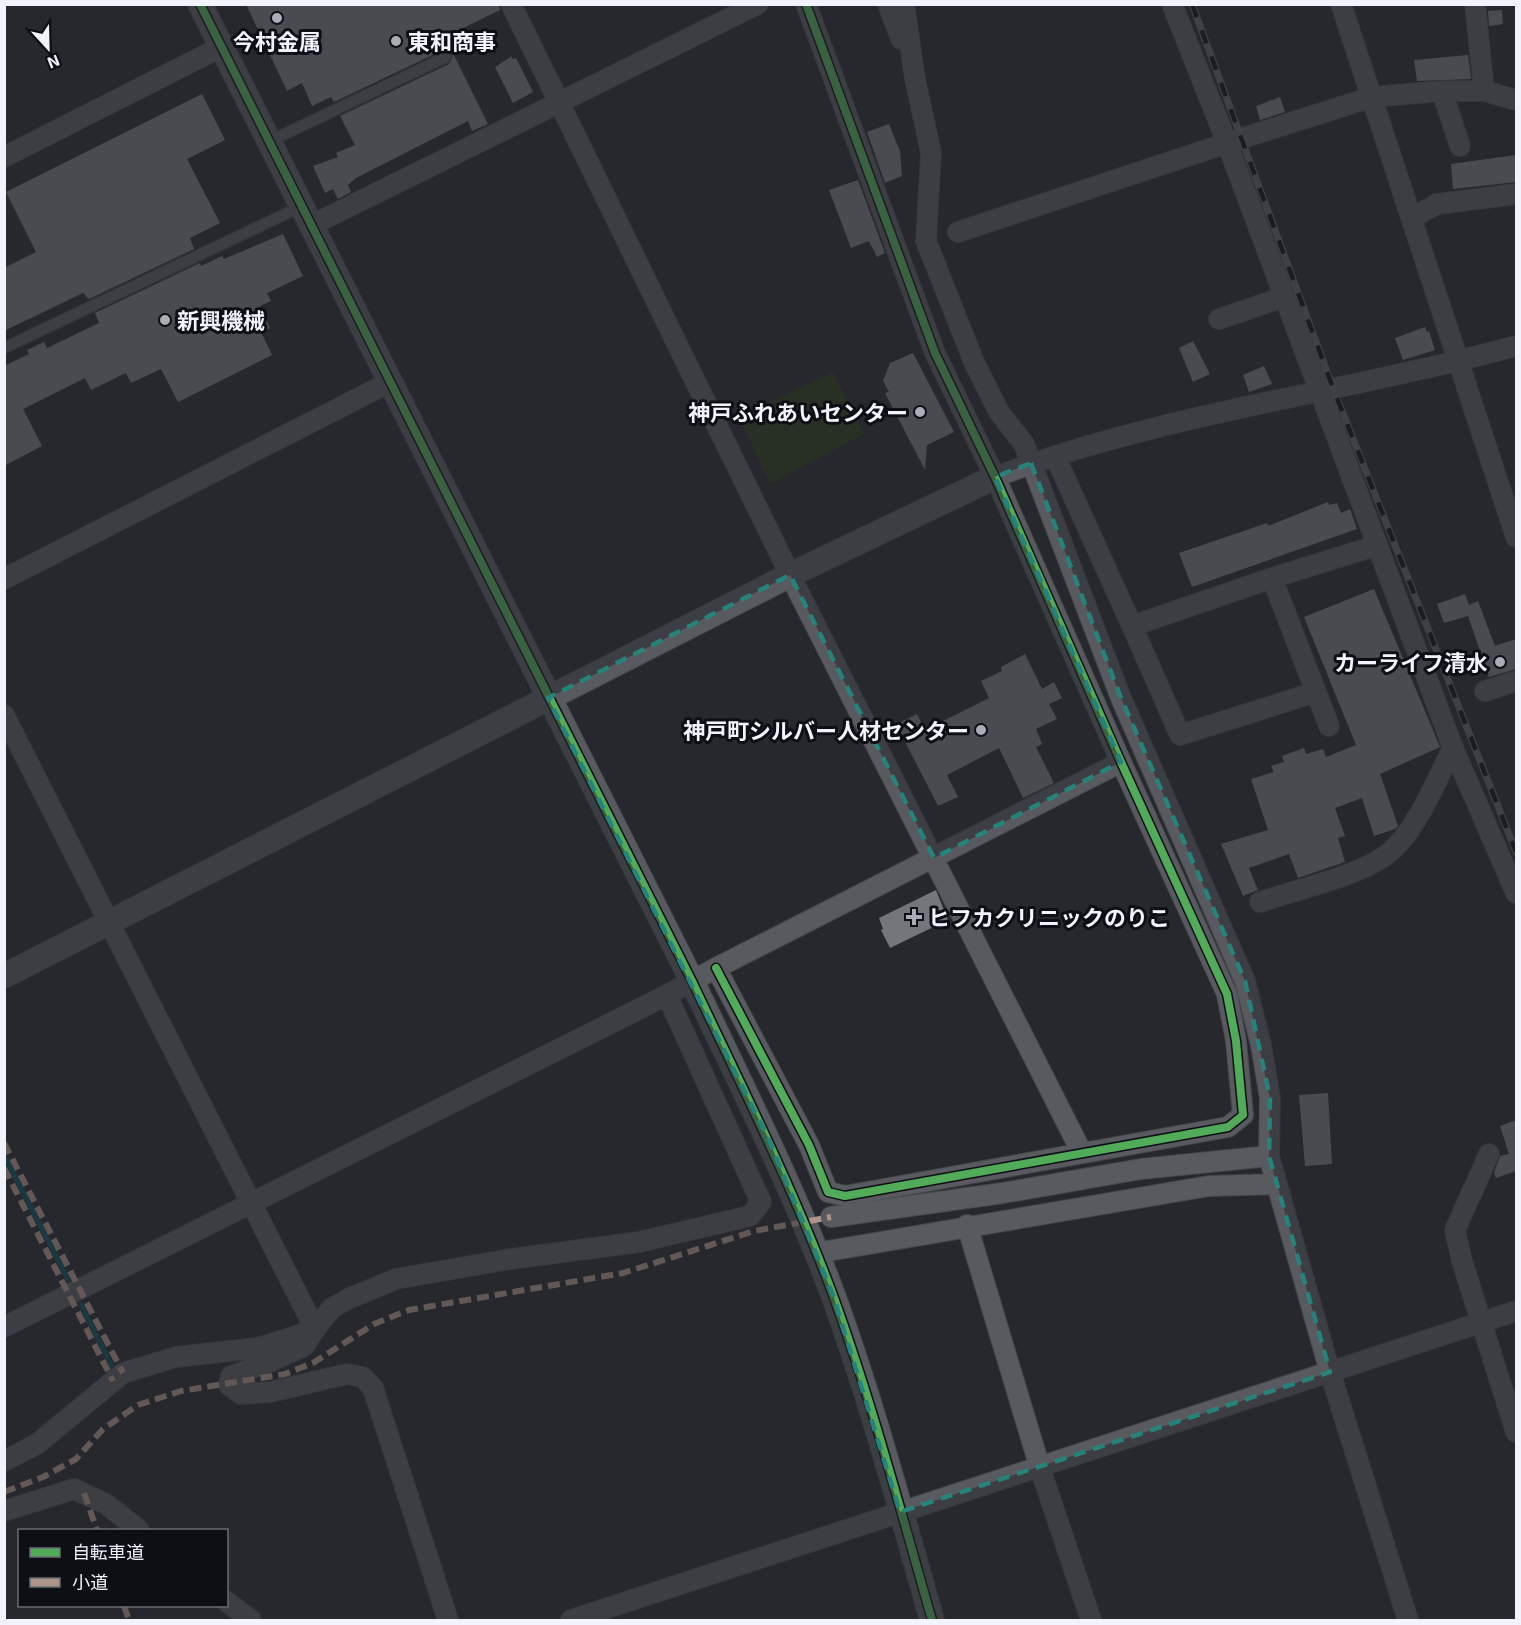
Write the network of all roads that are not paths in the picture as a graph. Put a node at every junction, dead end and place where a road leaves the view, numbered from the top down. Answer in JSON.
{"nodes":[{"id":1,"x":200,"y":4,"type":"edge"},
{"id":2,"x":512,"y":4,"type":"edge"},
{"id":3,"x":758,"y":4,"type":"edge"},
{"id":4,"x":806,"y":4,"type":"edge"},
{"id":5,"x":888,"y":4,"type":"edge"},
{"id":6,"x":904,"y":4,"type":"edge"},
{"id":7,"x":1172,"y":4,"type":"edge"},
{"id":8,"x":1341,"y":4,"type":"edge"},
{"id":9,"x":1475,"y":4,"type":"edge"},
{"id":10,"x":221,"y":48,"type":"junction"},
{"id":11,"x":446,"y":57,"type":"dead end"},
{"id":12,"x":915,"y":79,"type":"junction"},
{"id":13,"x":1484,"y":91,"type":"junction"},
{"id":14,"x":1442,"y":92,"type":"junction"},
{"id":15,"x":1372,"y":98,"type":"junction"},
{"id":16,"x":1516,"y":100,"type":"edge"},
{"id":17,"x":559,"y":104,"type":"junction"},
{"id":18,"x":268,"y":142,"type":"junction"},
{"id":19,"x":1227,"y":143,"type":"junction"},
{"id":20,"x":1460,"y":146,"type":"dead end"},
{"id":21,"x":4,"y":157,"type":"edge"},
{"id":22,"x":1516,"y":194,"type":"edge"},
{"id":23,"x":305,"y":216,"type":"junction"},
{"id":24,"x":1412,"y":218,"type":"junction"},
{"id":25,"x":958,"y":231,"type":"dead end"},
{"id":26,"x":1284,"y":297,"type":"junction"},
{"id":27,"x":1219,"y":319,"type":"dead end"},
{"id":28,"x":1516,"y":346,"type":"edge"},
{"id":29,"x":4,"y":348,"type":"edge"},
{"id":30,"x":1458,"y":359,"type":"junction"},
{"id":31,"x":388,"y":383,"type":"junction"},
{"id":32,"x":1318,"y":391,"type":"junction"},
{"id":33,"x":1055,"y":456,"type":"junction"},
{"id":34,"x":1031,"y":463,"type":"junction"},
{"id":35,"x":995,"y":477,"type":"junction"},
{"id":36,"x":1516,"y":537,"type":"edge"},
{"id":37,"x":1376,"y":546,"type":"junction"},
{"id":38,"x":790,"y":575,"type":"junction"},
{"id":39,"x":1272,"y":578,"type":"junction"},
{"id":40,"x":4,"y":579,"type":"edge"},
{"id":41,"x":1132,"y":626,"type":"junction"},
{"id":42,"x":1516,"y":681,"type":"edge"},
{"id":43,"x":1485,"y":691,"type":"dead end"},
{"id":44,"x":1316,"y":692,"type":"junction"},
{"id":45,"x":548,"y":698,"type":"junction"},
{"id":46,"x":4,"y":715,"type":"edge"},
{"id":47,"x":1329,"y":726,"type":"dead end"},
{"id":48,"x":1453,"y":748,"type":"junction"},
{"id":49,"x":1121,"y":762,"type":"junction"},
{"id":50,"x":934,"y":858,"type":"junction"},
{"id":51,"x":1516,"y":893,"type":"edge"},
{"id":52,"x":1260,"y":902,"type":"dead end"},
{"id":53,"x":111,"y":923,"type":"junction"},
{"id":54,"x":716,"y":968,"type":"junction"},
{"id":55,"x":4,"y":976,"type":"edge"},
{"id":56,"x":692,"y":981,"type":"junction"},
{"id":57,"x":667,"y":995,"type":"junction"},
{"id":58,"x":1083,"y":1153,"type":"junction"},
{"id":59,"x":1489,"y":1154,"type":"dead end"},
{"id":60,"x":1269,"y":1156,"type":"junction"},
{"id":61,"x":1277,"y":1184,"type":"junction"},
{"id":62,"x":251,"y":1204,"type":"junction"},
{"id":63,"x":831,"y":1217,"type":"dead end"},
{"id":64,"x":968,"y":1225,"type":"junction"},
{"id":65,"x":816,"y":1253,"type":"junction"},
{"id":66,"x":1516,"y":1311,"type":"edge"},
{"id":67,"x":1481,"y":1323,"type":"junction"},
{"id":68,"x":4,"y":1327,"type":"edge"},
{"id":69,"x":315,"y":1329,"type":"junction"},
{"id":70,"x":1330,"y":1372,"type":"junction"},
{"id":71,"x":1516,"y":1432,"type":"edge"},
{"id":72,"x":4,"y":1461,"type":"edge"},
{"id":73,"x":1040,"y":1468,"type":"junction"},
{"id":74,"x":4,"y":1511,"type":"edge"},
{"id":75,"x":900,"y":1512,"type":"junction"},
{"id":76,"x":138,"y":1529,"type":"edge"},
{"id":77,"x":228,"y":1603,"type":"edge"},
{"id":78,"x":251,"y":1620,"type":"edge"},
{"id":79,"x":448,"y":1620,"type":"edge"},
{"id":80,"x":571,"y":1620,"type":"edge"},
{"id":81,"x":932,"y":1620,"type":"edge"},
{"id":82,"x":1091,"y":1620,"type":"edge"},
{"id":83,"x":1408,"y":1620,"type":"edge"}],
"edges":[{"from":1,"to":10,"type":"street"},
{"from":2,"to":17,"type":"street"},
{"from":3,"to":17,"type":"street"},
{"from":4,"to":35,"type":"street"},
{"from":5,"to":12,"type":"street"},
{"from":6,"to":12,"type":"street"},
{"from":7,"to":19,"type":"street"},
{"from":8,"to":15,"type":"street"},
{"from":9,"to":13,"type":"street"},
{"from":10,"to":18,"type":"street"},
{"from":10,"to":21,"type":"street"},
{"from":11,"to":18,"type":"lane"},
{"from":12,"to":34,"type":"street"},
{"from":13,"to":14,"type":"street"},
{"from":13,"to":16,"type":"street"},
{"from":14,"to":15,"type":"street"},
{"from":14,"to":20,"type":"street"},
{"from":15,"to":19,"type":"street"},
{"from":15,"to":24,"type":"street"},
{"from":17,"to":23,"type":"street"},
{"from":17,"to":38,"type":"street"},
{"from":18,"to":23,"type":"street"},
{"from":19,"to":25,"type":"street"},
{"from":19,"to":26,"type":"street"},
{"from":22,"to":24,"type":"street"},
{"from":23,"to":29,"type":"lane"},
{"from":23,"to":31,"type":"street"},
{"from":24,"to":30,"type":"street"},
{"from":26,"to":27,"type":"street"},
{"from":26,"to":32,"type":"street"},
{"from":28,"to":30,"type":"street"},
{"from":30,"to":32,"type":"street"},
{"from":30,"to":36,"type":"street"},
{"from":31,"to":40,"type":"street"},
{"from":31,"to":45,"type":"street"},
{"from":32,"to":33,"type":"street"},
{"from":32,"to":37,"type":"street"},
{"from":33,"to":34,"type":"street"},
{"from":33,"to":41,"type":"street"},
{"from":34,"to":35,"type":"street"},
{"from":34,"to":60,"type":"street"},
{"from":35,"to":38,"type":"street"},
{"from":35,"to":49,"type":"street"},
{"from":37,"to":39,"type":"street"},
{"from":37,"to":48,"type":"street"},
{"from":38,"to":45,"type":"street"},
{"from":38,"to":50,"type":"street"},
{"from":39,"to":41,"type":"street"},
{"from":39,"to":44,"type":"street"},
{"from":41,"to":44,"type":"street"},
{"from":42,"to":43,"type":"street"},
{"from":44,"to":47,"type":"street"},
{"from":45,"to":53,"type":"street"},
{"from":45,"to":56,"type":"street"},
{"from":46,"to":53,"type":"street"},
{"from":48,"to":51,"type":"street"},
{"from":48,"to":52,"type":"street"},
{"from":49,"to":50,"type":"street"},
{"from":49,"to":58,"type":"street"},
{"from":50,"to":54,"type":"street"},
{"from":50,"to":58,"type":"street"},
{"from":53,"to":55,"type":"street"},
{"from":53,"to":62,"type":"street"},
{"from":54,"to":56,"type":"street"},
{"from":54,"to":58,"type":"street"},
{"from":56,"to":57,"type":"street"},
{"from":56,"to":65,"type":"street"},
{"from":57,"to":62,"type":"street"},
{"from":57,"to":69,"type":"street"},
{"from":59,"to":67,"type":"street"},
{"from":60,"to":61,"type":"street"},
{"from":60,"to":63,"type":"street"},
{"from":61,"to":64,"type":"street"},
{"from":61,"to":70,"type":"street"},
{"from":62,"to":68,"type":"street"},
{"from":62,"to":69,"type":"street"},
{"from":64,"to":65,"type":"street"},
{"from":64,"to":73,"type":"street"},
{"from":65,"to":75,"type":"street"},
{"from":66,"to":67,"type":"street"},
{"from":67,"to":70,"type":"street"},
{"from":67,"to":71,"type":"street"},
{"from":69,"to":72,"type":"street"},
{"from":69,"to":79,"type":"street"},
{"from":70,"to":73,"type":"street"},
{"from":70,"to":83,"type":"street"},
{"from":73,"to":75,"type":"street"},
{"from":73,"to":82,"type":"street"},
{"from":74,"to":76,"type":"street"},
{"from":75,"to":80,"type":"street"},
{"from":75,"to":81,"type":"street"},
{"from":77,"to":78,"type":"street"}]}
